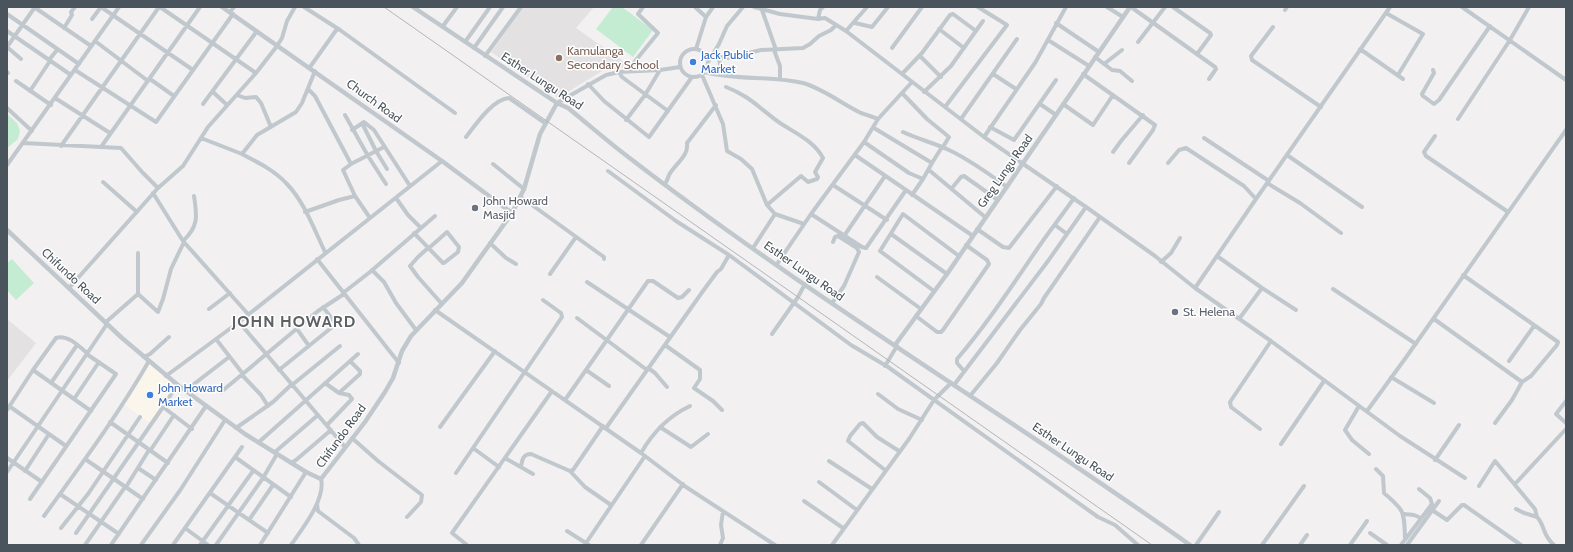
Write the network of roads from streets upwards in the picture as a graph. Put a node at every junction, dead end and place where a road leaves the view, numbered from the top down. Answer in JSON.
{"nodes":[{"id":1,"x":35,"y":7,"type":"edge"},
{"id":2,"x":74,"y":7,"type":"edge"},
{"id":3,"x":101,"y":7,"type":"edge"},
{"id":4,"x":119,"y":7,"type":"edge"},
{"id":5,"x":159,"y":7,"type":"edge"},
{"id":6,"x":200,"y":7,"type":"edge"},
{"id":7,"x":222,"y":7,"type":"edge"},
{"id":8,"x":234,"y":7,"type":"edge"},
{"id":9,"x":295,"y":7,"type":"edge"},
{"id":10,"x":304,"y":7,"type":"edge"},
{"id":11,"x":413,"y":7,"type":"edge"},
{"id":12,"x":457,"y":7,"type":"edge"},
{"id":13,"x":490,"y":7,"type":"edge"},
{"id":14,"x":503,"y":7,"type":"edge"},
{"id":15,"x":521,"y":7,"type":"edge"},
{"id":16,"x":643,"y":7,"type":"edge"},
{"id":17,"x":695,"y":7,"type":"edge"},
{"id":18,"x":713,"y":7,"type":"edge"},
{"id":19,"x":744,"y":7,"type":"edge"},
{"id":20,"x":754,"y":7,"type":"edge"},
{"id":21,"x":823,"y":7,"type":"edge"},
{"id":22,"x":867,"y":7,"type":"edge"},
{"id":23,"x":888,"y":7,"type":"edge"},
{"id":24,"x":922,"y":7,"type":"edge"},
{"id":25,"x":978,"y":7,"type":"edge"},
{"id":26,"x":1066,"y":7,"type":"edge"},
{"id":27,"x":1107,"y":7,"type":"edge"},
{"id":28,"x":1130,"y":7,"type":"edge"},
{"id":29,"x":1165,"y":7,"type":"edge"},
{"id":30,"x":1174,"y":7,"type":"edge"},
{"id":31,"x":1390,"y":7,"type":"edge"},
{"id":32,"x":1462,"y":7,"type":"edge"},
{"id":33,"x":1529,"y":7,"type":"edge"},
{"id":34,"x":762,"y":10,"type":"junction"},
{"id":35,"x":231,"y":13,"type":"junction"},
{"id":36,"x":1386,"y":13,"type":"junction"},
{"id":37,"x":7,"y":14,"type":"edge"},
{"id":38,"x":113,"y":16,"type":"junction"},
{"id":39,"x":706,"y":17,"type":"junction"},
{"id":40,"x":1123,"y":17,"type":"junction"},
{"id":41,"x":92,"y":19,"type":"dead end"},
{"id":42,"x":818,"y":19,"type":"junction"},
{"id":43,"x":983,"y":21,"type":"dead end"},
{"id":44,"x":855,"y":23,"type":"junction"},
{"id":45,"x":1056,"y":23,"type":"junction"},
{"id":46,"x":1153,"y":23,"type":"junction"},
{"id":47,"x":22,"y":25,"type":"junction"},
{"id":48,"x":836,"y":25,"type":"junction"},
{"id":49,"x":187,"y":26,"type":"junction"},
{"id":50,"x":443,"y":26,"type":"junction"},
{"id":51,"x":1490,"y":26,"type":"junction"},
{"id":52,"x":1273,"y":27,"type":"dead end"},
{"id":53,"x":64,"y":28,"type":"junction"},
{"id":54,"x":337,"y":29,"type":"junction"},
{"id":55,"x":939,"y":29,"type":"junction"},
{"id":56,"x":7,"y":31,"type":"edge"},
{"id":57,"x":257,"y":31,"type":"junction"},
{"id":58,"x":846,"y":31,"type":"junction"},
{"id":59,"x":976,"y":31,"type":"junction"},
{"id":60,"x":140,"y":34,"type":"junction"},
{"id":61,"x":14,"y":36,"type":"junction"},
{"id":62,"x":1017,"y":39,"type":"dead end"},
{"id":63,"x":1048,"y":40,"type":"junction"},
{"id":64,"x":1510,"y":40,"type":"junction"},
{"id":65,"x":95,"y":41,"type":"junction"},
{"id":66,"x":465,"y":42,"type":"junction"},
{"id":67,"x":1138,"y":42,"type":"dead end"},
{"id":68,"x":212,"y":43,"type":"junction"},
{"id":69,"x":91,"y":46,"type":"junction"},
{"id":70,"x":278,"y":46,"type":"junction"},
{"id":71,"x":7,"y":47,"type":"edge"},
{"id":72,"x":474,"y":48,"type":"junction"},
{"id":73,"x":892,"y":48,"type":"dead end"},
{"id":74,"x":964,"y":48,"type":"junction"},
{"id":75,"x":696,"y":49,"type":"junction"},
{"id":76,"x":1360,"y":49,"type":"junction"},
{"id":77,"x":57,"y":50,"type":"junction"},
{"id":78,"x":775,"y":50,"type":"junction"},
{"id":79,"x":1122,"y":50,"type":"dead end"},
{"id":80,"x":1099,"y":52,"type":"junction"},
{"id":81,"x":168,"y":53,"type":"junction"},
{"id":82,"x":1197,"y":54,"type":"junction"},
{"id":83,"x":486,"y":56,"type":"junction"},
{"id":84,"x":713,"y":56,"type":"junction"},
{"id":85,"x":920,"y":56,"type":"junction"},
{"id":86,"x":1095,"y":57,"type":"junction"},
{"id":87,"x":719,"y":58,"type":"junction"},
{"id":88,"x":21,"y":59,"type":"dead end"},
{"id":89,"x":236,"y":60,"type":"junction"},
{"id":90,"x":50,"y":61,"type":"junction"},
{"id":91,"x":120,"y":61,"type":"junction"},
{"id":92,"x":708,"y":62,"type":"junction"},
{"id":93,"x":79,"y":64,"type":"junction"},
{"id":94,"x":1104,"y":64,"type":"junction"},
{"id":95,"x":1089,"y":66,"type":"junction"},
{"id":96,"x":310,"y":67,"type":"junction"},
{"id":97,"x":680,"y":67,"type":"junction"},
{"id":98,"x":74,"y":70,"type":"junction"},
{"id":99,"x":193,"y":70,"type":"junction"},
{"id":100,"x":660,"y":70,"type":"junction"},
{"id":101,"x":1433,"y":70,"type":"dead end"},
{"id":102,"x":315,"y":71,"type":"junction"},
{"id":103,"x":633,"y":71,"type":"junction"},
{"id":104,"x":619,"y":72,"type":"junction"},
{"id":105,"x":256,"y":73,"type":"junction"},
{"id":106,"x":703,"y":73,"type":"junction"},
{"id":107,"x":902,"y":74,"type":"junction"},
{"id":108,"x":993,"y":74,"type":"junction"},
{"id":109,"x":1083,"y":74,"type":"junction"},
{"id":110,"x":71,"y":75,"type":"junction"},
{"id":111,"x":720,"y":75,"type":"junction"},
{"id":112,"x":1398,"y":75,"type":"junction"},
{"id":113,"x":941,"y":76,"type":"junction"},
{"id":114,"x":692,"y":78,"type":"junction"},
{"id":115,"x":780,"y":79,"type":"junction"},
{"id":116,"x":1210,"y":79,"type":"dead end"},
{"id":117,"x":1403,"y":79,"type":"dead end"},
{"id":118,"x":149,"y":80,"type":"junction"},
{"id":119,"x":1056,"y":80,"type":"dead end"},
{"id":120,"x":1566,"y":80,"type":"edge"},
{"id":121,"x":16,"y":81,"type":"dead end"},
{"id":122,"x":1132,"y":81,"type":"dead end"},
{"id":123,"x":912,"y":82,"type":"junction"},
{"id":124,"x":588,"y":84,"type":"junction"},
{"id":125,"x":726,"y":87,"type":"dead end"},
{"id":126,"x":102,"y":88,"type":"junction"},
{"id":127,"x":308,"y":89,"type":"junction"},
{"id":128,"x":1016,"y":89,"type":"junction"},
{"id":129,"x":30,"y":91,"type":"junction"},
{"id":130,"x":212,"y":92,"type":"junction"},
{"id":131,"x":924,"y":92,"type":"junction"},
{"id":132,"x":237,"y":94,"type":"junction"},
{"id":133,"x":902,"y":94,"type":"junction"},
{"id":134,"x":645,"y":95,"type":"junction"},
{"id":135,"x":1113,"y":95,"type":"junction"},
{"id":136,"x":174,"y":96,"type":"junction"},
{"id":137,"x":56,"y":98,"type":"junction"},
{"id":138,"x":557,"y":103,"type":"junction"},
{"id":139,"x":203,"y":104,"type":"dead end"},
{"id":140,"x":1040,"y":104,"type":"junction"},
{"id":141,"x":1063,"y":104,"type":"junction"},
{"id":142,"x":51,"y":105,"type":"junction"},
{"id":143,"x":227,"y":105,"type":"junction"},
{"id":144,"x":716,"y":105,"type":"junction"},
{"id":145,"x":130,"y":106,"type":"junction"},
{"id":146,"x":945,"y":107,"type":"junction"},
{"id":147,"x":1321,"y":107,"type":"junction"},
{"id":148,"x":7,"y":108,"type":"edge"},
{"id":149,"x":668,"y":111,"type":"junction"},
{"id":150,"x":455,"y":113,"type":"dead end"},
{"id":151,"x":345,"y":114,"type":"dead end"},
{"id":152,"x":82,"y":115,"type":"junction"},
{"id":153,"x":1056,"y":115,"type":"junction"},
{"id":154,"x":1143,"y":115,"type":"junction"},
{"id":155,"x":1458,"y":119,"type":"dead end"},
{"id":156,"x":626,"y":120,"type":"junction"},
{"id":157,"x":878,"y":120,"type":"junction"},
{"id":158,"x":961,"y":120,"type":"junction"},
{"id":159,"x":362,"y":123,"type":"junction"},
{"id":160,"x":545,"y":123,"type":"junction"},
{"id":161,"x":271,"y":126,"type":"junction"},
{"id":162,"x":990,"y":127,"type":"junction"},
{"id":163,"x":874,"y":128,"type":"junction"},
{"id":164,"x":352,"y":130,"type":"junction"},
{"id":165,"x":1566,"y":130,"type":"edge"},
{"id":166,"x":32,"y":131,"type":"junction"},
{"id":167,"x":903,"y":132,"type":"dead end"},
{"id":168,"x":110,"y":133,"type":"junction"},
{"id":169,"x":466,"y":136,"type":"dead end"},
{"id":170,"x":1435,"y":136,"type":"dead end"},
{"id":171,"x":984,"y":137,"type":"junction"},
{"id":172,"x":201,"y":138,"type":"junction"},
{"id":173,"x":1204,"y":138,"type":"dead end"},
{"id":174,"x":864,"y":142,"type":"junction"},
{"id":175,"x":23,"y":143,"type":"junction"},
{"id":176,"x":61,"y":146,"type":"junction"},
{"id":177,"x":101,"y":147,"type":"junction"},
{"id":178,"x":384,"y":147,"type":"junction"},
{"id":179,"x":942,"y":147,"type":"junction"},
{"id":180,"x":376,"y":151,"type":"junction"},
{"id":181,"x":1113,"y":152,"type":"dead end"},
{"id":182,"x":242,"y":154,"type":"junction"},
{"id":183,"x":855,"y":155,"type":"junction"},
{"id":184,"x":1288,"y":155,"type":"junction"},
{"id":185,"x":368,"y":156,"type":"junction"},
{"id":186,"x":442,"y":161,"type":"junction"},
{"id":187,"x":932,"y":163,"type":"junction"},
{"id":188,"x":1023,"y":163,"type":"junction"},
{"id":189,"x":1129,"y":163,"type":"dead end"},
{"id":190,"x":1168,"y":163,"type":"dead end"},
{"id":191,"x":351,"y":164,"type":"junction"},
{"id":192,"x":492,"y":164,"type":"dead end"},
{"id":193,"x":7,"y":165,"type":"edge"},
{"id":194,"x":387,"y":169,"type":"dead end"},
{"id":195,"x":929,"y":170,"type":"junction"},
{"id":196,"x":608,"y":171,"type":"dead end"},
{"id":197,"x":886,"y":176,"type":"junction"},
{"id":198,"x":923,"y":179,"type":"junction"},
{"id":199,"x":103,"y":182,"type":"dead end"},
{"id":200,"x":1268,"y":182,"type":"junction"},
{"id":201,"x":386,"y":184,"type":"dead end"},
{"id":202,"x":665,"y":184,"type":"junction"},
{"id":203,"x":832,"y":185,"type":"junction"},
{"id":204,"x":410,"y":186,"type":"junction"},
{"id":205,"x":1057,"y":186,"type":"junction"},
{"id":206,"x":1007,"y":187,"type":"junction"},
{"id":207,"x":158,"y":188,"type":"junction"},
{"id":208,"x":952,"y":188,"type":"junction"},
{"id":209,"x":524,"y":189,"type":"junction"},
{"id":210,"x":906,"y":190,"type":"junction"},
{"id":211,"x":154,"y":193,"type":"junction"},
{"id":212,"x":912,"y":195,"type":"junction"},
{"id":213,"x":194,"y":196,"type":"dead end"},
{"id":214,"x":355,"y":196,"type":"junction"},
{"id":215,"x":521,"y":197,"type":"junction"},
{"id":216,"x":396,"y":198,"type":"junction"},
{"id":217,"x":1074,"y":198,"type":"junction"},
{"id":218,"x":1256,"y":198,"type":"junction"},
{"id":219,"x":998,"y":200,"type":"junction"},
{"id":220,"x":767,"y":206,"type":"junction"},
{"id":221,"x":865,"y":206,"type":"junction"},
{"id":222,"x":1086,"y":206,"type":"junction"},
{"id":223,"x":1362,"y":207,"type":"dead end"},
{"id":224,"x":138,"y":212,"type":"junction"},
{"id":225,"x":305,"y":212,"type":"junction"},
{"id":226,"x":512,"y":212,"type":"junction"},
{"id":227,"x":1508,"y":212,"type":"junction"},
{"id":228,"x":775,"y":214,"type":"junction"},
{"id":229,"x":811,"y":214,"type":"junction"},
{"id":230,"x":435,"y":216,"type":"dead end"},
{"id":231,"x":985,"y":217,"type":"junction"},
{"id":232,"x":1100,"y":217,"type":"junction"},
{"id":233,"x":370,"y":218,"type":"junction"},
{"id":234,"x":886,"y":220,"type":"junction"},
{"id":235,"x":804,"y":224,"type":"junction"},
{"id":236,"x":1055,"y":225,"type":"junction"},
{"id":237,"x":420,"y":227,"type":"junction"},
{"id":238,"x":977,"y":229,"type":"junction"},
{"id":239,"x":7,"y":230,"type":"edge"},
{"id":240,"x":414,"y":233,"type":"junction"},
{"id":241,"x":1342,"y":233,"type":"dead end"},
{"id":242,"x":891,"y":234,"type":"junction"},
{"id":243,"x":1067,"y":234,"type":"junction"},
{"id":244,"x":844,"y":236,"type":"junction"},
{"id":245,"x":972,"y":236,"type":"junction"},
{"id":246,"x":576,"y":237,"type":"junction"},
{"id":247,"x":1180,"y":238,"type":"dead end"},
{"id":248,"x":183,"y":241,"type":"junction"},
{"id":249,"x":833,"y":242,"type":"dead end"},
{"id":250,"x":490,"y":243,"type":"junction"},
{"id":251,"x":966,"y":246,"type":"junction"},
{"id":252,"x":429,"y":248,"type":"junction"},
{"id":253,"x":753,"y":248,"type":"junction"},
{"id":254,"x":325,"y":252,"type":"junction"},
{"id":255,"x":138,"y":253,"type":"dead end"},
{"id":256,"x":729,"y":255,"type":"junction"},
{"id":257,"x":959,"y":256,"type":"junction"},
{"id":258,"x":1217,"y":256,"type":"junction"},
{"id":259,"x":318,"y":259,"type":"junction"},
{"id":260,"x":604,"y":259,"type":"dead end"},
{"id":261,"x":1161,"y":262,"type":"junction"},
{"id":262,"x":516,"y":264,"type":"dead end"},
{"id":263,"x":777,"y":264,"type":"junction"},
{"id":264,"x":372,"y":270,"type":"junction"},
{"id":265,"x":550,"y":274,"type":"dead end"},
{"id":266,"x":947,"y":274,"type":"junction"},
{"id":267,"x":1464,"y":275,"type":"junction"},
{"id":268,"x":877,"y":277,"type":"dead end"},
{"id":269,"x":587,"y":282,"type":"dead end"},
{"id":270,"x":805,"y":284,"type":"junction"},
{"id":271,"x":70,"y":288,"type":"junction"},
{"id":272,"x":1195,"y":288,"type":"junction"},
{"id":273,"x":1262,"y":288,"type":"junction"},
{"id":274,"x":1332,"y":289,"type":"dead end"},
{"id":275,"x":689,"y":290,"type":"dead end"},
{"id":276,"x":934,"y":291,"type":"junction"},
{"id":277,"x":230,"y":293,"type":"junction"},
{"id":278,"x":344,"y":293,"type":"junction"},
{"id":279,"x":138,"y":294,"type":"junction"},
{"id":280,"x":543,"y":300,"type":"dead end"},
{"id":281,"x":794,"y":303,"type":"junction"},
{"id":282,"x":832,"y":303,"type":"junction"},
{"id":283,"x":442,"y":304,"type":"junction"},
{"id":284,"x":324,"y":307,"type":"junction"},
{"id":285,"x":209,"y":309,"type":"dead end"},
{"id":286,"x":628,"y":309,"type":"junction"},
{"id":287,"x":921,"y":309,"type":"junction"},
{"id":288,"x":435,"y":310,"type":"junction"},
{"id":289,"x":1296,"y":310,"type":"dead end"},
{"id":290,"x":248,"y":314,"type":"junction"},
{"id":291,"x":916,"y":316,"type":"junction"},
{"id":292,"x":577,"y":318,"type":"dead end"},
{"id":293,"x":1239,"y":319,"type":"junction"},
{"id":294,"x":1434,"y":319,"type":"junction"},
{"id":295,"x":239,"y":322,"type":"junction"},
{"id":296,"x":106,"y":323,"type":"junction"},
{"id":297,"x":1534,"y":326,"type":"junction"},
{"id":298,"x":297,"y":329,"type":"junction"},
{"id":299,"x":416,"y":330,"type":"junction"},
{"id":300,"x":772,"y":334,"type":"dead end"},
{"id":301,"x":169,"y":337,"type":"dead end"},
{"id":302,"x":670,"y":337,"type":"junction"},
{"id":303,"x":216,"y":339,"type":"junction"},
{"id":304,"x":608,"y":340,"type":"junction"},
{"id":305,"x":1271,"y":341,"type":"junction"},
{"id":306,"x":1416,"y":344,"type":"junction"},
{"id":307,"x":77,"y":345,"type":"junction"},
{"id":308,"x":665,"y":345,"type":"junction"},
{"id":309,"x":309,"y":346,"type":"junction"},
{"id":310,"x":340,"y":346,"type":"dead end"},
{"id":311,"x":896,"y":346,"type":"junction"},
{"id":312,"x":495,"y":351,"type":"junction"},
{"id":313,"x":88,"y":354,"type":"junction"},
{"id":314,"x":358,"y":354,"type":"dead end"},
{"id":315,"x":267,"y":355,"type":"junction"},
{"id":316,"x":229,"y":357,"type":"junction"},
{"id":317,"x":146,"y":359,"type":"junction"},
{"id":318,"x":350,"y":361,"type":"junction"},
{"id":319,"x":1508,"y":361,"type":"dead end"},
{"id":320,"x":99,"y":362,"type":"junction"},
{"id":321,"x":399,"y":363,"type":"junction"},
{"id":322,"x":886,"y":366,"type":"junction"},
{"id":323,"x":648,"y":369,"type":"junction"},
{"id":324,"x":33,"y":370,"type":"junction"},
{"id":325,"x":279,"y":370,"type":"junction"},
{"id":326,"x":586,"y":370,"type":"junction"},
{"id":327,"x":964,"y":371,"type":"junction"},
{"id":328,"x":524,"y":372,"type":"junction"},
{"id":329,"x":242,"y":374,"type":"junction"},
{"id":330,"x":166,"y":376,"type":"junction"},
{"id":331,"x":1392,"y":377,"type":"junction"},
{"id":332,"x":1324,"y":381,"type":"junction"},
{"id":333,"x":1522,"y":382,"type":"junction"},
{"id":334,"x":51,"y":383,"type":"junction"},
{"id":335,"x":325,"y":383,"type":"junction"},
{"id":336,"x":177,"y":384,"type":"junction"},
{"id":337,"x":952,"y":384,"type":"junction"},
{"id":338,"x":292,"y":385,"type":"junction"},
{"id":339,"x":609,"y":386,"type":"dead end"},
{"id":340,"x":667,"y":387,"type":"dead end"},
{"id":341,"x":185,"y":390,"type":"junction"},
{"id":342,"x":62,"y":391,"type":"junction"},
{"id":343,"x":552,"y":391,"type":"junction"},
{"id":344,"x":221,"y":392,"type":"dead end"},
{"id":345,"x":338,"y":393,"type":"junction"},
{"id":346,"x":878,"y":394,"type":"dead end"},
{"id":347,"x":970,"y":396,"type":"junction"},
{"id":348,"x":74,"y":399,"type":"junction"},
{"id":349,"x":565,"y":400,"type":"junction"},
{"id":350,"x":934,"y":400,"type":"junction"},
{"id":351,"x":306,"y":401,"type":"junction"},
{"id":352,"x":1566,"y":401,"type":"edge"},
{"id":353,"x":1434,"y":403,"type":"dead end"},
{"id":354,"x":206,"y":406,"type":"junction"},
{"id":355,"x":268,"y":406,"type":"junction"},
{"id":356,"x":690,"y":406,"type":"dead end"},
{"id":357,"x":1359,"y":406,"type":"junction"},
{"id":358,"x":163,"y":407,"type":"junction"},
{"id":359,"x":8,"y":408,"type":"edge"},
{"id":360,"x":722,"y":410,"type":"dead end"},
{"id":361,"x":91,"y":411,"type":"junction"},
{"id":362,"x":1367,"y":411,"type":"junction"},
{"id":363,"x":174,"y":416,"type":"junction"},
{"id":364,"x":318,"y":416,"type":"junction"},
{"id":365,"x":140,"y":417,"type":"dead end"},
{"id":366,"x":225,"y":420,"type":"junction"},
{"id":367,"x":922,"y":420,"type":"junction"},
{"id":368,"x":110,"y":422,"type":"junction"},
{"id":369,"x":1495,"y":423,"type":"dead end"},
{"id":370,"x":1566,"y":423,"type":"edge"},
{"id":371,"x":326,"y":425,"type":"junction"},
{"id":372,"x":1459,"y":425,"type":"dead end"},
{"id":373,"x":37,"y":426,"type":"junction"},
{"id":374,"x":440,"y":427,"type":"dead end"},
{"id":375,"x":605,"y":427,"type":"junction"},
{"id":376,"x":660,"y":427,"type":"junction"},
{"id":377,"x":236,"y":428,"type":"junction"},
{"id":378,"x":192,"y":429,"type":"junction"},
{"id":379,"x":1260,"y":429,"type":"dead end"},
{"id":380,"x":1566,"y":429,"type":"edge"},
{"id":381,"x":331,"y":430,"type":"junction"},
{"id":382,"x":48,"y":434,"type":"junction"},
{"id":383,"x":708,"y":434,"type":"dead end"},
{"id":384,"x":128,"y":435,"type":"junction"},
{"id":385,"x":352,"y":438,"type":"junction"},
{"id":386,"x":259,"y":442,"type":"junction"},
{"id":387,"x":138,"y":443,"type":"junction"},
{"id":388,"x":1281,"y":444,"type":"dead end"},
{"id":389,"x":66,"y":446,"type":"junction"},
{"id":390,"x":242,"y":447,"type":"dead end"},
{"id":391,"x":345,"y":447,"type":"junction"},
{"id":392,"x":473,"y":448,"type":"junction"},
{"id":393,"x":150,"y":451,"type":"junction"},
{"id":394,"x":900,"y":452,"type":"junction"},
{"id":395,"x":276,"y":453,"type":"junction"},
{"id":396,"x":643,"y":454,"type":"junction"},
{"id":397,"x":1369,"y":454,"type":"dead end"},
{"id":398,"x":235,"y":457,"type":"junction"},
{"id":399,"x":7,"y":458,"type":"edge"},
{"id":400,"x":505,"y":458,"type":"junction"},
{"id":401,"x":85,"y":459,"type":"junction"},
{"id":402,"x":1435,"y":460,"type":"junction"},
{"id":403,"x":829,"y":461,"type":"dead end"},
{"id":404,"x":291,"y":462,"type":"junction"},
{"id":405,"x":13,"y":463,"type":"junction"},
{"id":406,"x":168,"y":463,"type":"junction"},
{"id":407,"x":499,"y":467,"type":"junction"},
{"id":408,"x":521,"y":467,"type":"junction"},
{"id":409,"x":138,"y":468,"type":"junction"},
{"id":410,"x":1376,"y":469,"type":"dead end"},
{"id":411,"x":885,"y":470,"type":"junction"},
{"id":412,"x":25,"y":471,"type":"junction"},
{"id":413,"x":253,"y":471,"type":"junction"},
{"id":414,"x":570,"y":471,"type":"junction"},
{"id":415,"x":7,"y":472,"type":"edge"},
{"id":416,"x":103,"y":472,"type":"junction"},
{"id":417,"x":306,"y":472,"type":"junction"},
{"id":418,"x":456,"y":473,"type":"dead end"},
{"id":419,"x":533,"y":474,"type":"dead end"},
{"id":420,"x":263,"y":478,"type":"junction"},
{"id":421,"x":1465,"y":478,"type":"dead end"},
{"id":422,"x":113,"y":479,"type":"junction"},
{"id":423,"x":321,"y":479,"type":"junction"},
{"id":424,"x":156,"y":480,"type":"junction"},
{"id":425,"x":42,"y":482,"type":"junction"},
{"id":426,"x":819,"y":482,"type":"dead end"},
{"id":427,"x":683,"y":484,"type":"junction"},
{"id":428,"x":1515,"y":484,"type":"junction"},
{"id":429,"x":273,"y":485,"type":"junction"},
{"id":430,"x":1304,"y":486,"type":"dead end"},
{"id":431,"x":1479,"y":486,"type":"dead end"},
{"id":432,"x":125,"y":487,"type":"junction"},
{"id":433,"x":872,"y":489,"type":"junction"},
{"id":434,"x":1419,"y":489,"type":"dead end"},
{"id":435,"x":210,"y":493,"type":"junction"},
{"id":436,"x":60,"y":494,"type":"junction"},
{"id":437,"x":291,"y":497,"type":"junction"},
{"id":438,"x":30,"y":499,"type":"dead end"},
{"id":439,"x":143,"y":499,"type":"junction"},
{"id":440,"x":804,"y":501,"type":"dead end"},
{"id":441,"x":1439,"y":501,"type":"dead end"},
{"id":442,"x":317,"y":504,"type":"junction"},
{"id":443,"x":611,"y":505,"type":"junction"},
{"id":444,"x":228,"y":506,"type":"junction"},
{"id":445,"x":77,"y":507,"type":"junction"},
{"id":446,"x":1516,"y":509,"type":"dead end"},
{"id":447,"x":857,"y":510,"type":"junction"},
{"id":448,"x":1432,"y":510,"type":"junction"},
{"id":449,"x":722,"y":511,"type":"junction"},
{"id":450,"x":1219,"y":512,"type":"dead end"},
{"id":451,"x":238,"y":513,"type":"junction"},
{"id":452,"x":1404,"y":514,"type":"junction"},
{"id":453,"x":89,"y":515,"type":"junction"},
{"id":454,"x":44,"y":516,"type":"dead end"},
{"id":455,"x":407,"y":517,"type":"dead end"},
{"id":456,"x":1537,"y":517,"type":"junction"},
{"id":457,"x":1421,"y":518,"type":"junction"},
{"id":458,"x":249,"y":520,"type":"junction"},
{"id":459,"x":1367,"y":521,"type":"dead end"},
{"id":460,"x":101,"y":523,"type":"junction"},
{"id":461,"x":61,"y":528,"type":"dead end"},
{"id":462,"x":185,"y":528,"type":"junction"},
{"id":463,"x":843,"y":528,"type":"junction"},
{"id":464,"x":567,"y":531,"type":"dead end"},
{"id":465,"x":76,"y":533,"type":"dead end"},
{"id":466,"x":268,"y":533,"type":"junction"},
{"id":467,"x":1370,"y":533,"type":"dead end"},
{"id":468,"x":119,"y":534,"type":"junction"},
{"id":469,"x":1307,"y":535,"type":"dead end"},
{"id":470,"x":1405,"y":538,"type":"junction"},
{"id":471,"x":201,"y":543,"type":"edge"},
{"id":472,"x":588,"y":544,"type":"edge"},
{"id":473,"x":85,"y":545,"type":"edge"},
{"id":474,"x":112,"y":545,"type":"edge"},
{"id":475,"x":141,"y":545,"type":"edge"},
{"id":476,"x":173,"y":545,"type":"edge"},
{"id":477,"x":208,"y":545,"type":"edge"},
{"id":478,"x":216,"y":545,"type":"edge"},
{"id":479,"x":260,"y":545,"type":"edge"},
{"id":480,"x":291,"y":545,"type":"edge"},
{"id":481,"x":359,"y":545,"type":"edge"},
{"id":482,"x":467,"y":545,"type":"edge"},
{"id":483,"x":641,"y":545,"type":"edge"},
{"id":484,"x":720,"y":545,"type":"edge"},
{"id":485,"x":774,"y":545,"type":"edge"},
{"id":486,"x":832,"y":545,"type":"edge"},
{"id":487,"x":1138,"y":545,"type":"edge"},
{"id":488,"x":1190,"y":545,"type":"edge"},
{"id":489,"x":1196,"y":545,"type":"edge"},
{"id":490,"x":1262,"y":545,"type":"edge"},
{"id":491,"x":1300,"y":545,"type":"edge"},
{"id":492,"x":1350,"y":545,"type":"edge"},
{"id":493,"x":1388,"y":545,"type":"edge"},
{"id":494,"x":1401,"y":545,"type":"edge"},
{"id":495,"x":1407,"y":545,"type":"edge"},
{"id":496,"x":1521,"y":545,"type":"edge"},
{"id":497,"x":1554,"y":545,"type":"edge"}],
"edges":[{"from":1,"to":47,"type":"street"},
{"from":1,"to":53,"type":"street"},
{"from":2,"to":53,"type":"street"},
{"from":3,"to":38,"type":"street"},
{"from":3,"to":41,"type":"street"},
{"from":4,"to":38,"type":"street"},
{"from":5,"to":49,"type":"street"},
{"from":5,"to":60,"type":"street"},
{"from":6,"to":49,"type":"street"},
{"from":7,"to":35,"type":"street","name":"Church Road"},
{"from":8,"to":35,"type":"street"},
{"from":9,"to":70,"type":"street"},
{"from":10,"to":54,"type":"street"},
{"from":11,"to":50,"type":"street","name":"Esther Lungu Road"},
{"from":12,"to":50,"type":"street"},
{"from":13,"to":66,"type":"street"},
{"from":14,"to":72,"type":"street"},
{"from":15,"to":83,"type":"street"},
{"from":16,"to":103,"type":"street"},
{"from":17,"to":39,"type":"street"},
{"from":18,"to":39,"type":"street"},
{"from":19,"to":84,"type":"street"},
{"from":20,"to":34,"type":"street"},
{"from":21,"to":42,"type":"street"},
{"from":22,"to":44,"type":"street"},
{"from":23,"to":44,"type":"street"},
{"from":24,"to":73,"type":"street"},
{"from":25,"to":146,"type":"street"},
{"from":26,"to":45,"type":"street"},
{"from":27,"to":40,"type":"street"},
{"from":28,"to":40,"type":"street","name":"Greg Lungu Road"},
{"from":28,"to":46,"type":"street"},
{"from":29,"to":46,"type":"street"},
{"from":30,"to":82,"type":"street"},
{"from":31,"to":36,"type":"street"},
{"from":32,"to":51,"type":"street"},
{"from":33,"to":64,"type":"street"},
{"from":34,"to":42,"type":"street"},
{"from":34,"to":78,"type":"street"},
{"from":35,"to":57,"type":"street","name":"Church Road"},
{"from":35,"to":68,"type":"street"},
{"from":36,"to":76,"type":"street"},
{"from":36,"to":112,"type":"street"},
{"from":37,"to":47,"type":"street"},
{"from":38,"to":60,"type":"street"},
{"from":38,"to":65,"type":"street"},
{"from":39,"to":75,"type":"street"},
{"from":40,"to":80,"type":"street","name":"Greg Lungu Road"},
{"from":42,"to":48,"type":"street"},
{"from":43,"to":59,"type":"street"},
{"from":44,"to":58,"type":"street"},
{"from":45,"to":63,"type":"street"},
{"from":45,"to":80,"type":"street"},
{"from":46,"to":67,"type":"street"},
{"from":46,"to":82,"type":"street"},
{"from":47,"to":61,"type":"street"},
{"from":47,"to":77,"type":"street"},
{"from":48,"to":58,"type":"street"},
{"from":48,"to":78,"type":"street"},
{"from":49,"to":68,"type":"street"},
{"from":49,"to":81,"type":"street"},
{"from":50,"to":66,"type":"street","name":"Esther Lungu Road"},
{"from":51,"to":64,"type":"street"},
{"from":51,"to":101,"type":"street"},
{"from":52,"to":147,"type":"street"},
{"from":53,"to":69,"type":"street"},
{"from":54,"to":96,"type":"street"},
{"from":54,"to":150,"type":"street"},
{"from":55,"to":59,"type":"street"},
{"from":55,"to":74,"type":"street"},
{"from":55,"to":85,"type":"street"},
{"from":56,"to":61,"type":"street"},
{"from":57,"to":70,"type":"street","name":"Church Road"},
{"from":57,"to":89,"type":"street"},
{"from":58,"to":107,"type":"street"},
{"from":59,"to":74,"type":"street"},
{"from":60,"to":81,"type":"street"},
{"from":60,"to":91,"type":"street"},
{"from":61,"to":71,"type":"street"},
{"from":61,"to":90,"type":"street"},
{"from":62,"to":108,"type":"street"},
{"from":63,"to":95,"type":"street"},
{"from":63,"to":128,"type":"street"},
{"from":64,"to":120,"type":"street"},
{"from":64,"to":155,"type":"street"},
{"from":65,"to":69,"type":"street"},
{"from":65,"to":91,"type":"street"},
{"from":66,"to":72,"type":"street","name":"Esther Lungu Road"},
{"from":68,"to":89,"type":"street"},
{"from":68,"to":99,"type":"street"},
{"from":69,"to":93,"type":"street"},
{"from":70,"to":96,"type":"street","name":"Church Road"},
{"from":70,"to":105,"type":"street"},
{"from":71,"to":88,"type":"street"},
{"from":72,"to":83,"type":"street","name":"Esther Lungu Road"},
{"from":74,"to":113,"type":"street"},
{"from":75,"to":92,"type":"street"},
{"from":75,"to":97,"type":"street"},
{"from":76,"to":112,"type":"street"},
{"from":76,"to":147,"type":"street"},
{"from":77,"to":90,"type":"street"},
{"from":77,"to":93,"type":"street"},
{"from":78,"to":87,"type":"street"},
{"from":78,"to":115,"type":"street"},
{"from":79,"to":94,"type":"street"},
{"from":80,"to":86,"type":"street","name":"Greg Lungu Road"},
{"from":81,"to":99,"type":"street"},
{"from":81,"to":118,"type":"street"},
{"from":82,"to":116,"type":"street"},
{"from":83,"to":138,"type":"street","name":"Esther Lungu Road"},
{"from":84,"to":87,"type":"street"},
{"from":84,"to":92,"type":"street"},
{"from":85,"to":107,"type":"street"},
{"from":85,"to":113,"type":"street"},
{"from":86,"to":94,"type":"street"},
{"from":86,"to":95,"type":"street","name":"Greg Lungu Road"},
{"from":87,"to":111,"type":"street"},
{"from":89,"to":105,"type":"street"},
{"from":89,"to":130,"type":"street"},
{"from":90,"to":110,"type":"street"},
{"from":90,"to":129,"type":"street"},
{"from":91,"to":118,"type":"street"},
{"from":91,"to":126,"type":"street"},
{"from":92,"to":106,"type":"street"},
{"from":93,"to":98,"type":"street"},
{"from":94,"to":122,"type":"street"},
{"from":95,"to":109,"type":"street","name":"Greg Lungu Road"},
{"from":96,"to":102,"type":"street","name":"Church Road"},
{"from":97,"to":100,"type":"street"},
{"from":97,"to":114,"type":"street"},
{"from":98,"to":110,"type":"street"},
{"from":98,"to":126,"type":"street"},
{"from":99,"to":136,"type":"street"},
{"from":100,"to":103,"type":"street"},
{"from":100,"to":134,"type":"street"},
{"from":102,"to":127,"type":"street"},
{"from":102,"to":186,"type":"street","name":"Church Road"},
{"from":103,"to":104,"type":"street"},
{"from":104,"to":124,"type":"street"},
{"from":104,"to":134,"type":"street"},
{"from":105,"to":132,"type":"street"},
{"from":106,"to":111,"type":"street"},
{"from":106,"to":114,"type":"street"},
{"from":106,"to":144,"type":"street"},
{"from":107,"to":123,"type":"street"},
{"from":108,"to":128,"type":"street"},
{"from":108,"to":158,"type":"street"},
{"from":109,"to":135,"type":"street"},
{"from":109,"to":141,"type":"street","name":"Greg Lungu Road"},
{"from":110,"to":137,"type":"street"},
{"from":111,"to":115,"type":"street"},
{"from":112,"to":117,"type":"street"},
{"from":113,"to":131,"type":"street"},
{"from":114,"to":149,"type":"street"},
{"from":115,"to":157,"type":"street"},
{"from":118,"to":136,"type":"street"},
{"from":118,"to":145,"type":"street"},
{"from":119,"to":140,"type":"street"},
{"from":121,"to":129,"type":"street"},
{"from":123,"to":131,"type":"street"},
{"from":123,"to":133,"type":"street"},
{"from":124,"to":138,"type":"street"},
{"from":124,"to":156,"type":"street"},
{"from":125,"to":220,"type":"street"},
{"from":126,"to":145,"type":"street"},
{"from":126,"to":152,"type":"street"},
{"from":127,"to":161,"type":"street"},
{"from":127,"to":191,"type":"street"},
{"from":128,"to":162,"type":"street"},
{"from":129,"to":142,"type":"street"},
{"from":130,"to":139,"type":"street"},
{"from":130,"to":143,"type":"street"},
{"from":131,"to":146,"type":"street"},
{"from":132,"to":143,"type":"street"},
{"from":132,"to":161,"type":"street"},
{"from":133,"to":157,"type":"street"},
{"from":133,"to":179,"type":"street"},
{"from":134,"to":149,"type":"street"},
{"from":134,"to":156,"type":"street"},
{"from":135,"to":141,"type":"street"},
{"from":135,"to":154,"type":"street"},
{"from":136,"to":145,"type":"street"},
{"from":137,"to":142,"type":"street"},
{"from":137,"to":152,"type":"street"},
{"from":138,"to":160,"type":"street","name":"Chifundo Road"},
{"from":138,"to":202,"type":"street","name":"Esther Lungu Road"},
{"from":140,"to":153,"type":"street"},
{"from":140,"to":162,"type":"street"},
{"from":141,"to":153,"type":"street","name":"Greg Lungu Road"},
{"from":142,"to":166,"type":"street"},
{"from":143,"to":172,"type":"street"},
{"from":144,"to":202,"type":"street"},
{"from":144,"to":220,"type":"street"},
{"from":145,"to":168,"type":"street"},
{"from":146,"to":158,"type":"street"},
{"from":147,"to":184,"type":"street"},
{"from":148,"to":166,"type":"street"},
{"from":149,"to":156,"type":"street"},
{"from":151,"to":164,"type":"street"},
{"from":152,"to":168,"type":"street"},
{"from":152,"to":176,"type":"street"},
{"from":153,"to":188,"type":"street","name":"Greg Lungu Road"},
{"from":154,"to":181,"type":"street"},
{"from":154,"to":189,"type":"street"},
{"from":157,"to":163,"type":"street"},
{"from":158,"to":171,"type":"street"},
{"from":159,"to":164,"type":"street"},
{"from":159,"to":178,"type":"street"},
{"from":159,"to":180,"type":"street"},
{"from":160,"to":169,"type":"street"},
{"from":160,"to":209,"type":"street","name":"Chifundo Road"},
{"from":161,"to":182,"type":"street"},
{"from":162,"to":171,"type":"street"},
{"from":163,"to":174,"type":"street"},
{"from":163,"to":187,"type":"street"},
{"from":164,"to":185,"type":"street"},
{"from":165,"to":227,"type":"street"},
{"from":166,"to":175,"type":"street"},
{"from":167,"to":179,"type":"street"},
{"from":168,"to":177,"type":"street"},
{"from":170,"to":227,"type":"street"},
{"from":171,"to":188,"type":"street"},
{"from":172,"to":182,"type":"street"},
{"from":172,"to":207,"type":"street"},
{"from":173,"to":200,"type":"street"},
{"from":174,"to":183,"type":"street"},
{"from":174,"to":198,"type":"street"},
{"from":175,"to":176,"type":"street"},
{"from":175,"to":193,"type":"street"},
{"from":176,"to":177,"type":"street"},
{"from":177,"to":207,"type":"street"},
{"from":178,"to":180,"type":"street"},
{"from":178,"to":204,"type":"street"},
{"from":179,"to":187,"type":"street"},
{"from":179,"to":206,"type":"street"},
{"from":180,"to":185,"type":"street"},
{"from":180,"to":194,"type":"street"},
{"from":182,"to":225,"type":"street"},
{"from":183,"to":197,"type":"street"},
{"from":183,"to":203,"type":"street"},
{"from":184,"to":200,"type":"street"},
{"from":184,"to":223,"type":"street"},
{"from":185,"to":191,"type":"street"},
{"from":185,"to":201,"type":"street"},
{"from":186,"to":204,"type":"street"},
{"from":186,"to":226,"type":"street","name":"Church Road"},
{"from":187,"to":195,"type":"street"},
{"from":188,"to":205,"type":"street"},
{"from":188,"to":206,"type":"street","name":"Greg Lungu Road"},
{"from":190,"to":218,"type":"street"},
{"from":191,"to":214,"type":"street"},
{"from":192,"to":209,"type":"street"},
{"from":195,"to":198,"type":"street"},
{"from":195,"to":208,"type":"street"},
{"from":196,"to":256,"type":"street"},
{"from":197,"to":210,"type":"street"},
{"from":197,"to":221,"type":"street"},
{"from":198,"to":212,"type":"street"},
{"from":199,"to":224,"type":"street"},
{"from":200,"to":218,"type":"street"},
{"from":200,"to":241,"type":"street"},
{"from":202,"to":253,"type":"street","name":"Esther Lungu Road"},
{"from":203,"to":221,"type":"street"},
{"from":203,"to":229,"type":"street"},
{"from":204,"to":216,"type":"street"},
{"from":205,"to":217,"type":"street"},
{"from":205,"to":238,"type":"street"},
{"from":206,"to":219,"type":"street","name":"Greg Lungu Road"},
{"from":207,"to":211,"type":"street"},
{"from":208,"to":219,"type":"street"},
{"from":208,"to":231,"type":"street"},
{"from":209,"to":215,"type":"street","name":"Chifundo Road"},
{"from":210,"to":212,"type":"street"},
{"from":210,"to":234,"type":"street"},
{"from":211,"to":224,"type":"street"},
{"from":211,"to":248,"type":"street"},
{"from":212,"to":245,"type":"street"},
{"from":213,"to":248,"type":"street"},
{"from":214,"to":225,"type":"street"},
{"from":214,"to":233,"type":"street"},
{"from":215,"to":226,"type":"street","name":"Chifundo Road"},
{"from":215,"to":246,"type":"street"},
{"from":216,"to":233,"type":"street"},
{"from":216,"to":237,"type":"street"},
{"from":217,"to":222,"type":"street"},
{"from":217,"to":236,"type":"street"},
{"from":218,"to":258,"type":"street"},
{"from":219,"to":231,"type":"street","name":"Greg Lungu Road"},
{"from":220,"to":228,"type":"street"},
{"from":221,"to":234,"type":"street"},
{"from":221,"to":244,"type":"street"},
{"from":222,"to":232,"type":"street"},
{"from":222,"to":243,"type":"street"},
{"from":224,"to":271,"type":"street"},
{"from":225,"to":254,"type":"street"},
{"from":226,"to":250,"type":"street","name":"Chifundo Road"},
{"from":227,"to":267,"type":"street"},
{"from":228,"to":235,"type":"street"},
{"from":228,"to":253,"type":"street"},
{"from":229,"to":235,"type":"street"},
{"from":229,"to":244,"type":"street"},
{"from":230,"to":237,"type":"street"},
{"from":231,"to":238,"type":"street","name":"Greg Lungu Road"},
{"from":232,"to":261,"type":"street"},
{"from":232,"to":347,"type":"street"},
{"from":233,"to":254,"type":"street"},
{"from":234,"to":244,"type":"street"},
{"from":235,"to":263,"type":"street"},
{"from":236,"to":243,"type":"street"},
{"from":236,"to":327,"type":"street"},
{"from":237,"to":240,"type":"street"},
{"from":238,"to":245,"type":"street","name":"Greg Lungu Road"},
{"from":239,"to":271,"type":"street","name":"Chifundo Road"},
{"from":240,"to":252,"type":"street"},
{"from":240,"to":264,"type":"street"},
{"from":242,"to":257,"type":"street"},
{"from":242,"to":266,"type":"street"},
{"from":242,"to":276,"type":"street"},
{"from":243,"to":327,"type":"street"},
{"from":245,"to":251,"type":"street","name":"Greg Lungu Road"},
{"from":246,"to":260,"type":"street"},
{"from":246,"to":265,"type":"street"},
{"from":247,"to":261,"type":"street"},
{"from":248,"to":277,"type":"street"},
{"from":248,"to":279,"type":"street"},
{"from":249,"to":282,"type":"street"},
{"from":250,"to":262,"type":"street"},
{"from":250,"to":283,"type":"street","name":"Chifundo Road"},
{"from":251,"to":257,"type":"street","name":"Greg Lungu Road"},
{"from":251,"to":291,"type":"street"},
{"from":252,"to":252,"type":"street"},
{"from":252,"to":283,"type":"street"},
{"from":253,"to":263,"type":"street","name":"Esther Lungu Road"},
{"from":254,"to":259,"type":"street"},
{"from":255,"to":279,"type":"street"},
{"from":256,"to":281,"type":"street"},
{"from":256,"to":302,"type":"street"},
{"from":257,"to":266,"type":"street","name":"Greg Lungu Road"},
{"from":258,"to":272,"type":"street"},
{"from":258,"to":273,"type":"street"},
{"from":259,"to":278,"type":"street"},
{"from":259,"to":290,"type":"street"},
{"from":261,"to":272,"type":"street"},
{"from":263,"to":270,"type":"street","name":"Esther Lungu Road"},
{"from":264,"to":278,"type":"street"},
{"from":264,"to":299,"type":"street"},
{"from":266,"to":276,"type":"street","name":"Greg Lungu Road"},
{"from":267,"to":294,"type":"street"},
{"from":267,"to":297,"type":"street"},
{"from":268,"to":287,"type":"street"},
{"from":269,"to":286,"type":"street"},
{"from":270,"to":281,"type":"street"},
{"from":270,"to":282,"type":"street","name":"Esther Lungu Road"},
{"from":271,"to":296,"type":"street","name":"Chifundo Road"},
{"from":272,"to":293,"type":"street"},
{"from":273,"to":289,"type":"street"},
{"from":273,"to":293,"type":"street"},
{"from":274,"to":306,"type":"street"},
{"from":275,"to":286,"type":"street"},
{"from":276,"to":287,"type":"street","name":"Greg Lungu Road"},
{"from":277,"to":285,"type":"street"},
{"from":277,"to":290,"type":"street"},
{"from":278,"to":284,"type":"street"},
{"from":278,"to":321,"type":"street"},
{"from":279,"to":296,"type":"street"},
{"from":280,"to":328,"type":"street"},
{"from":281,"to":300,"type":"street"},
{"from":281,"to":322,"type":"street"},
{"from":282,"to":311,"type":"street","name":"Esther Lungu Road"},
{"from":283,"to":288,"type":"street","name":"Chifundo Road"},
{"from":284,"to":298,"type":"street"},
{"from":284,"to":309,"type":"street"},
{"from":286,"to":302,"type":"street"},
{"from":286,"to":304,"type":"street"},
{"from":287,"to":291,"type":"street","name":"Greg Lungu Road"},
{"from":288,"to":299,"type":"street","name":"Chifundo Road"},
{"from":288,"to":312,"type":"street"},
{"from":290,"to":295,"type":"street"},
{"from":291,"to":311,"type":"street","name":"Greg Lungu Road"},
{"from":292,"to":304,"type":"street"},
{"from":293,"to":305,"type":"street"},
{"from":294,"to":306,"type":"street"},
{"from":294,"to":333,"type":"street"},
{"from":295,"to":303,"type":"street"},
{"from":295,"to":315,"type":"street"},
{"from":296,"to":313,"type":"street"},
{"from":296,"to":317,"type":"street","name":"Chifundo Road"},
{"from":297,"to":319,"type":"street"},
{"from":297,"to":333,"type":"street"},
{"from":298,"to":309,"type":"street"},
{"from":298,"to":315,"type":"street"},
{"from":299,"to":321,"type":"street","name":"Chifundo Road"},
{"from":301,"to":317,"type":"street"},
{"from":302,"to":308,"type":"street"},
{"from":303,"to":316,"type":"street"},
{"from":303,"to":330,"type":"street"},
{"from":304,"to":323,"type":"street"},
{"from":304,"to":326,"type":"street"},
{"from":305,"to":332,"type":"street"},
{"from":305,"to":379,"type":"street"},
{"from":306,"to":331,"type":"street"},
{"from":307,"to":313,"type":"street"},
{"from":307,"to":324,"type":"street"},
{"from":307,"to":334,"type":"street"},
{"from":308,"to":323,"type":"street"},
{"from":308,"to":360,"type":"street"},
{"from":309,"to":325,"type":"street"},
{"from":310,"to":338,"type":"street"},
{"from":311,"to":322,"type":"street"},
{"from":311,"to":337,"type":"street","name":"Esther Lungu Road"},
{"from":312,"to":328,"type":"street"},
{"from":312,"to":374,"type":"street"},
{"from":313,"to":320,"type":"street"},
{"from":313,"to":342,"type":"street"},
{"from":314,"to":318,"type":"street"},
{"from":315,"to":325,"type":"street"},
{"from":315,"to":329,"type":"street"},
{"from":316,"to":329,"type":"street"},
{"from":316,"to":341,"type":"street"},
{"from":317,"to":330,"type":"street","name":"Chifundo Road"},
{"from":317,"to":368,"type":"street"},
{"from":318,"to":335,"type":"street"},
{"from":318,"to":345,"type":"street"},
{"from":320,"to":348,"type":"street"},
{"from":320,"to":361,"type":"street"},
{"from":321,"to":385,"type":"street","name":"Chifundo Road"},
{"from":322,"to":350,"type":"street"},
{"from":323,"to":340,"type":"street"},
{"from":323,"to":375,"type":"street"},
{"from":324,"to":334,"type":"street"},
{"from":324,"to":359,"type":"street"},
{"from":325,"to":338,"type":"street"},
{"from":326,"to":339,"type":"street"},
{"from":326,"to":349,"type":"street"},
{"from":327,"to":337,"type":"street"},
{"from":328,"to":343,"type":"street"},
{"from":328,"to":392,"type":"street"},
{"from":329,"to":344,"type":"street"},
{"from":329,"to":355,"type":"street"},
{"from":330,"to":336,"type":"street","name":"Chifundo Road"},
{"from":331,"to":353,"type":"street"},
{"from":331,"to":362,"type":"street"},
{"from":332,"to":357,"type":"street"},
{"from":332,"to":388,"type":"street"},
{"from":333,"to":369,"type":"street"},
{"from":334,"to":342,"type":"street"},
{"from":335,"to":345,"type":"street"},
{"from":335,"to":351,"type":"street"},
{"from":336,"to":341,"type":"street","name":"Chifundo Road"},
{"from":336,"to":358,"type":"street"},
{"from":337,"to":347,"type":"street","name":"Esther Lungu Road"},
{"from":337,"to":350,"type":"street"},
{"from":338,"to":351,"type":"street"},
{"from":338,"to":355,"type":"street"},
{"from":341,"to":354,"type":"street","name":"Chifundo Road"},
{"from":342,"to":348,"type":"street"},
{"from":342,"to":373,"type":"street"},
{"from":343,"to":349,"type":"street"},
{"from":343,"to":400,"type":"street"},
{"from":345,"to":371,"type":"street"},
{"from":346,"to":367,"type":"street"},
{"from":347,"to":488,"type":"street","name":"Esther Lungu Road"},
{"from":348,"to":361,"type":"street"},
{"from":349,"to":375,"type":"street"},
{"from":350,"to":367,"type":"street"},
{"from":350,"to":487,"type":"street"},
{"from":351,"to":364,"type":"street"},
{"from":351,"to":386,"type":"street"},
{"from":352,"to":370,"type":"street"},
{"from":354,"to":366,"type":"street","name":"Chifundo Road"},
{"from":354,"to":378,"type":"street"},
{"from":355,"to":377,"type":"street"},
{"from":356,"to":376,"type":"street"},
{"from":357,"to":362,"type":"street"},
{"from":357,"to":397,"type":"street"},
{"from":358,"to":363,"type":"street"},
{"from":358,"to":387,"type":"street"},
{"from":359,"to":373,"type":"street"},
{"from":361,"to":389,"type":"street"},
{"from":362,"to":402,"type":"street"},
{"from":363,"to":378,"type":"street"},
{"from":363,"to":393,"type":"street"},
{"from":364,"to":371,"type":"street"},
{"from":364,"to":395,"type":"street"},
{"from":365,"to":384,"type":"street"},
{"from":366,"to":377,"type":"street","name":"Chifundo Road"},
{"from":366,"to":475,"type":"street"},
{"from":367,"to":394,"type":"street"},
{"from":368,"to":384,"type":"street"},
{"from":368,"to":401,"type":"street"},
{"from":371,"to":381,"type":"street"},
{"from":372,"to":402,"type":"street"},
{"from":373,"to":382,"type":"street"},
{"from":373,"to":405,"type":"street"},
{"from":375,"to":396,"type":"street"},
{"from":375,"to":414,"type":"street"},
{"from":376,"to":383,"type":"street"},
{"from":376,"to":396,"type":"street"},
{"from":377,"to":386,"type":"street","name":"Chifundo Road"},
{"from":378,"to":406,"type":"street"},
{"from":380,"to":428,"type":"street"},
{"from":381,"to":391,"type":"street"},
{"from":381,"to":404,"type":"street"},
{"from":382,"to":389,"type":"street"},
{"from":382,"to":412,"type":"street"},
{"from":384,"to":387,"type":"street"},
{"from":384,"to":416,"type":"street"},
{"from":385,"to":391,"type":"street","name":"Chifundo Road"},
{"from":385,"to":455,"type":"street"},
{"from":386,"to":395,"type":"street","name":"Chifundo Road"},
{"from":387,"to":393,"type":"street"},
{"from":387,"to":422,"type":"street"},
{"from":389,"to":425,"type":"street"},
{"from":390,"to":398,"type":"street"},
{"from":391,"to":423,"type":"street","name":"Chifundo Road"},
{"from":392,"to":407,"type":"street"},
{"from":392,"to":418,"type":"street"},
{"from":393,"to":406,"type":"street"},
{"from":393,"to":409,"type":"street"},
{"from":394,"to":411,"type":"street"},
{"from":394,"to":411,"type":"street"},
{"from":395,"to":404,"type":"street","name":"Chifundo Road"},
{"from":395,"to":420,"type":"street"},
{"from":396,"to":427,"type":"street"},
{"from":396,"to":443,"type":"street"},
{"from":398,"to":413,"type":"street"},
{"from":398,"to":435,"type":"street"},
{"from":399,"to":405,"type":"street"},
{"from":400,"to":407,"type":"street"},
{"from":400,"to":408,"type":"street"},
{"from":401,"to":416,"type":"street"},
{"from":401,"to":436,"type":"street"},
{"from":402,"to":421,"type":"street"},
{"from":403,"to":433,"type":"street"},
{"from":404,"to":417,"type":"street","name":"Chifundo Road"},
{"from":405,"to":412,"type":"street"},
{"from":405,"to":415,"type":"street"},
{"from":406,"to":424,"type":"street"},
{"from":407,"to":482,"type":"street"},
{"from":408,"to":414,"type":"street"},
{"from":408,"to":419,"type":"street"},
{"from":409,"to":424,"type":"street"},
{"from":409,"to":432,"type":"street"},
{"from":410,"to":452,"type":"street"},
{"from":411,"to":433,"type":"street"},
{"from":412,"to":425,"type":"street"},
{"from":413,"to":420,"type":"street"},
{"from":413,"to":444,"type":"street"},
{"from":414,"to":443,"type":"street"},
{"from":416,"to":422,"type":"street"},
{"from":416,"to":445,"type":"street"},
{"from":417,"to":423,"type":"street","name":"Chifundo Road"},
{"from":417,"to":437,"type":"street"},
{"from":420,"to":429,"type":"street"},
{"from":420,"to":451,"type":"street"},
{"from":422,"to":432,"type":"street"},
{"from":422,"to":453,"type":"street"},
{"from":423,"to":442,"type":"street"},
{"from":424,"to":439,"type":"street"},
{"from":425,"to":438,"type":"street"},
{"from":426,"to":447,"type":"street"},
{"from":427,"to":449,"type":"street"},
{"from":427,"to":483,"type":"street"},
{"from":428,"to":431,"type":"street"},
{"from":428,"to":456,"type":"street"},
{"from":429,"to":437,"type":"street"},
{"from":429,"to":458,"type":"street"},
{"from":430,"to":490,"type":"street"},
{"from":432,"to":439,"type":"street"},
{"from":432,"to":460,"type":"street"},
{"from":433,"to":447,"type":"street"},
{"from":434,"to":457,"type":"street"},
{"from":435,"to":444,"type":"street"},
{"from":435,"to":462,"type":"street"},
{"from":436,"to":445,"type":"street"},
{"from":436,"to":454,"type":"street"},
{"from":437,"to":466,"type":"street"},
{"from":439,"to":468,"type":"street"},
{"from":440,"to":463,"type":"street"},
{"from":441,"to":448,"type":"street"},
{"from":442,"to":480,"type":"street"},
{"from":442,"to":481,"type":"street"},
{"from":443,"to":472,"type":"street"},
{"from":444,"to":451,"type":"street"},
{"from":444,"to":471,"type":"street"},
{"from":445,"to":453,"type":"street"},
{"from":445,"to":461,"type":"street"},
{"from":446,"to":456,"type":"street"},
{"from":447,"to":463,"type":"street"},
{"from":448,"to":495,"type":"street"},
{"from":448,"to":496,"type":"street"},
{"from":449,"to":484,"type":"street"},
{"from":449,"to":485,"type":"street"},
{"from":450,"to":489,"type":"street"},
{"from":451,"to":458,"type":"street"},
{"from":451,"to":478,"type":"street"},
{"from":452,"to":457,"type":"street"},
{"from":452,"to":470,"type":"street"},
{"from":453,"to":460,"type":"street"},
{"from":453,"to":465,"type":"street"},
{"from":456,"to":497,"type":"street"},
{"from":457,"to":470,"type":"street"},
{"from":458,"to":466,"type":"street"},
{"from":459,"to":492,"type":"street"},
{"from":460,"to":468,"type":"street"},
{"from":460,"to":473,"type":"street"},
{"from":462,"to":471,"type":"street"},
{"from":462,"to":476,"type":"street"},
{"from":463,"to":486,"type":"street"},
{"from":464,"to":472,"type":"street"},
{"from":466,"to":479,"type":"street"},
{"from":467,"to":493,"type":"street"},
{"from":468,"to":474,"type":"street"},
{"from":469,"to":491,"type":"street"},
{"from":470,"to":494,"type":"street"},
{"from":471,"to":477,"type":"street"}]}
